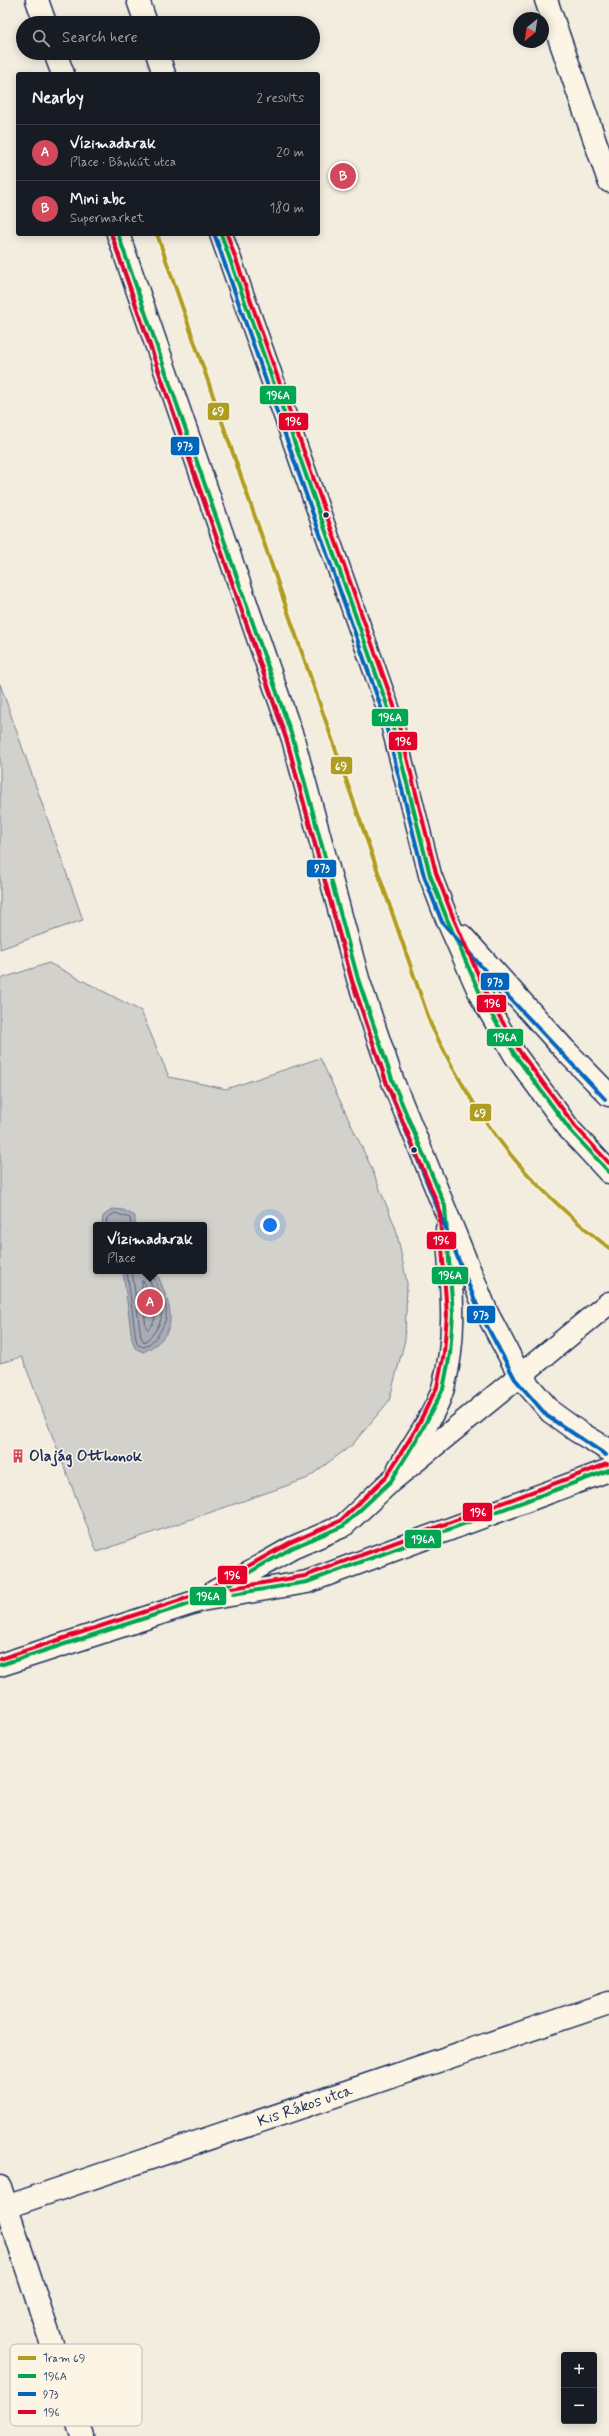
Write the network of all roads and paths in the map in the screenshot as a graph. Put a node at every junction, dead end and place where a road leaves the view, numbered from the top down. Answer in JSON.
{"nodes":[{"id":1,"x":37,"y":0,"type":"edge"},
{"id":2,"x":138,"y":0,"type":"edge"},
{"id":3,"x":546,"y":0,"type":"edge"},
{"id":4,"x":43,"y":16,"type":"edge"},
{"id":5,"x":144,"y":16,"type":"edge"},
{"id":6,"x":58,"y":60,"type":"edge"},
{"id":7,"x":159,"y":60,"type":"edge"},
{"id":8,"x":62,"y":72,"type":"edge"},
{"id":9,"x":163,"y":72,"type":"edge"},
{"id":10,"x":609,"y":181,"type":"edge"},
{"id":11,"x":119,"y":236,"type":"edge"},
{"id":12,"x":222,"y":236,"type":"edge"},
{"id":13,"x":447,"y":919,"type":"junction"},
{"id":14,"x":609,"y":1095,"type":"edge"},
{"id":15,"x":609,"y":1172,"type":"edge"},
{"id":16,"x":445,"y":1206,"type":"junction"},
{"id":17,"x":609,"y":1303,"type":"edge"},
{"id":18,"x":520,"y":1376,"type":"junction"},
{"id":19,"x":609,"y":1450,"type":"edge"},
{"id":20,"x":609,"y":1470,"type":"edge"},
{"id":21,"x":391,"y":1481,"type":"junction"},
{"id":22,"x":201,"y":1600,"type":"junction"},
{"id":23,"x":0,"y":1665,"type":"edge"},
{"id":24,"x":609,"y":2003,"type":"edge"},
{"id":25,"x":0,"y":2186,"type":"edge"},
{"id":26,"x":4,"y":2208,"type":"edge"},
{"id":27,"x":51,"y":2344,"type":"edge"},
{"id":28,"x":79,"y":2426,"type":"edge"},
{"id":29,"x":82,"y":2436,"type":"edge"}],
"edges":[{"from":1,"to":4,"type":"street"},
{"from":2,"to":5,"type":"street"},
{"from":3,"to":10,"type":"street"},
{"from":6,"to":8,"type":"street"},
{"from":7,"to":9,"type":"street"},
{"from":11,"to":16,"type":"street"},
{"from":12,"to":13,"type":"street"},
{"from":13,"to":14,"type":"street"},
{"from":13,"to":15,"type":"street"},
{"from":16,"to":18,"type":"street"},
{"from":16,"to":21,"type":"street"},
{"from":17,"to":18,"type":"street"},
{"from":18,"to":19,"type":"street"},
{"from":18,"to":21,"type":"street"},
{"from":20,"to":22,"type":"street"},
{"from":21,"to":22,"type":"street"},
{"from":22,"to":23,"type":"street"},
{"from":24,"to":26,"type":"street","name":"Kis Rákos utca"},
{"from":25,"to":26,"type":"street"},
{"from":26,"to":27,"type":"street"},
{"from":28,"to":29,"type":"street"}]}
